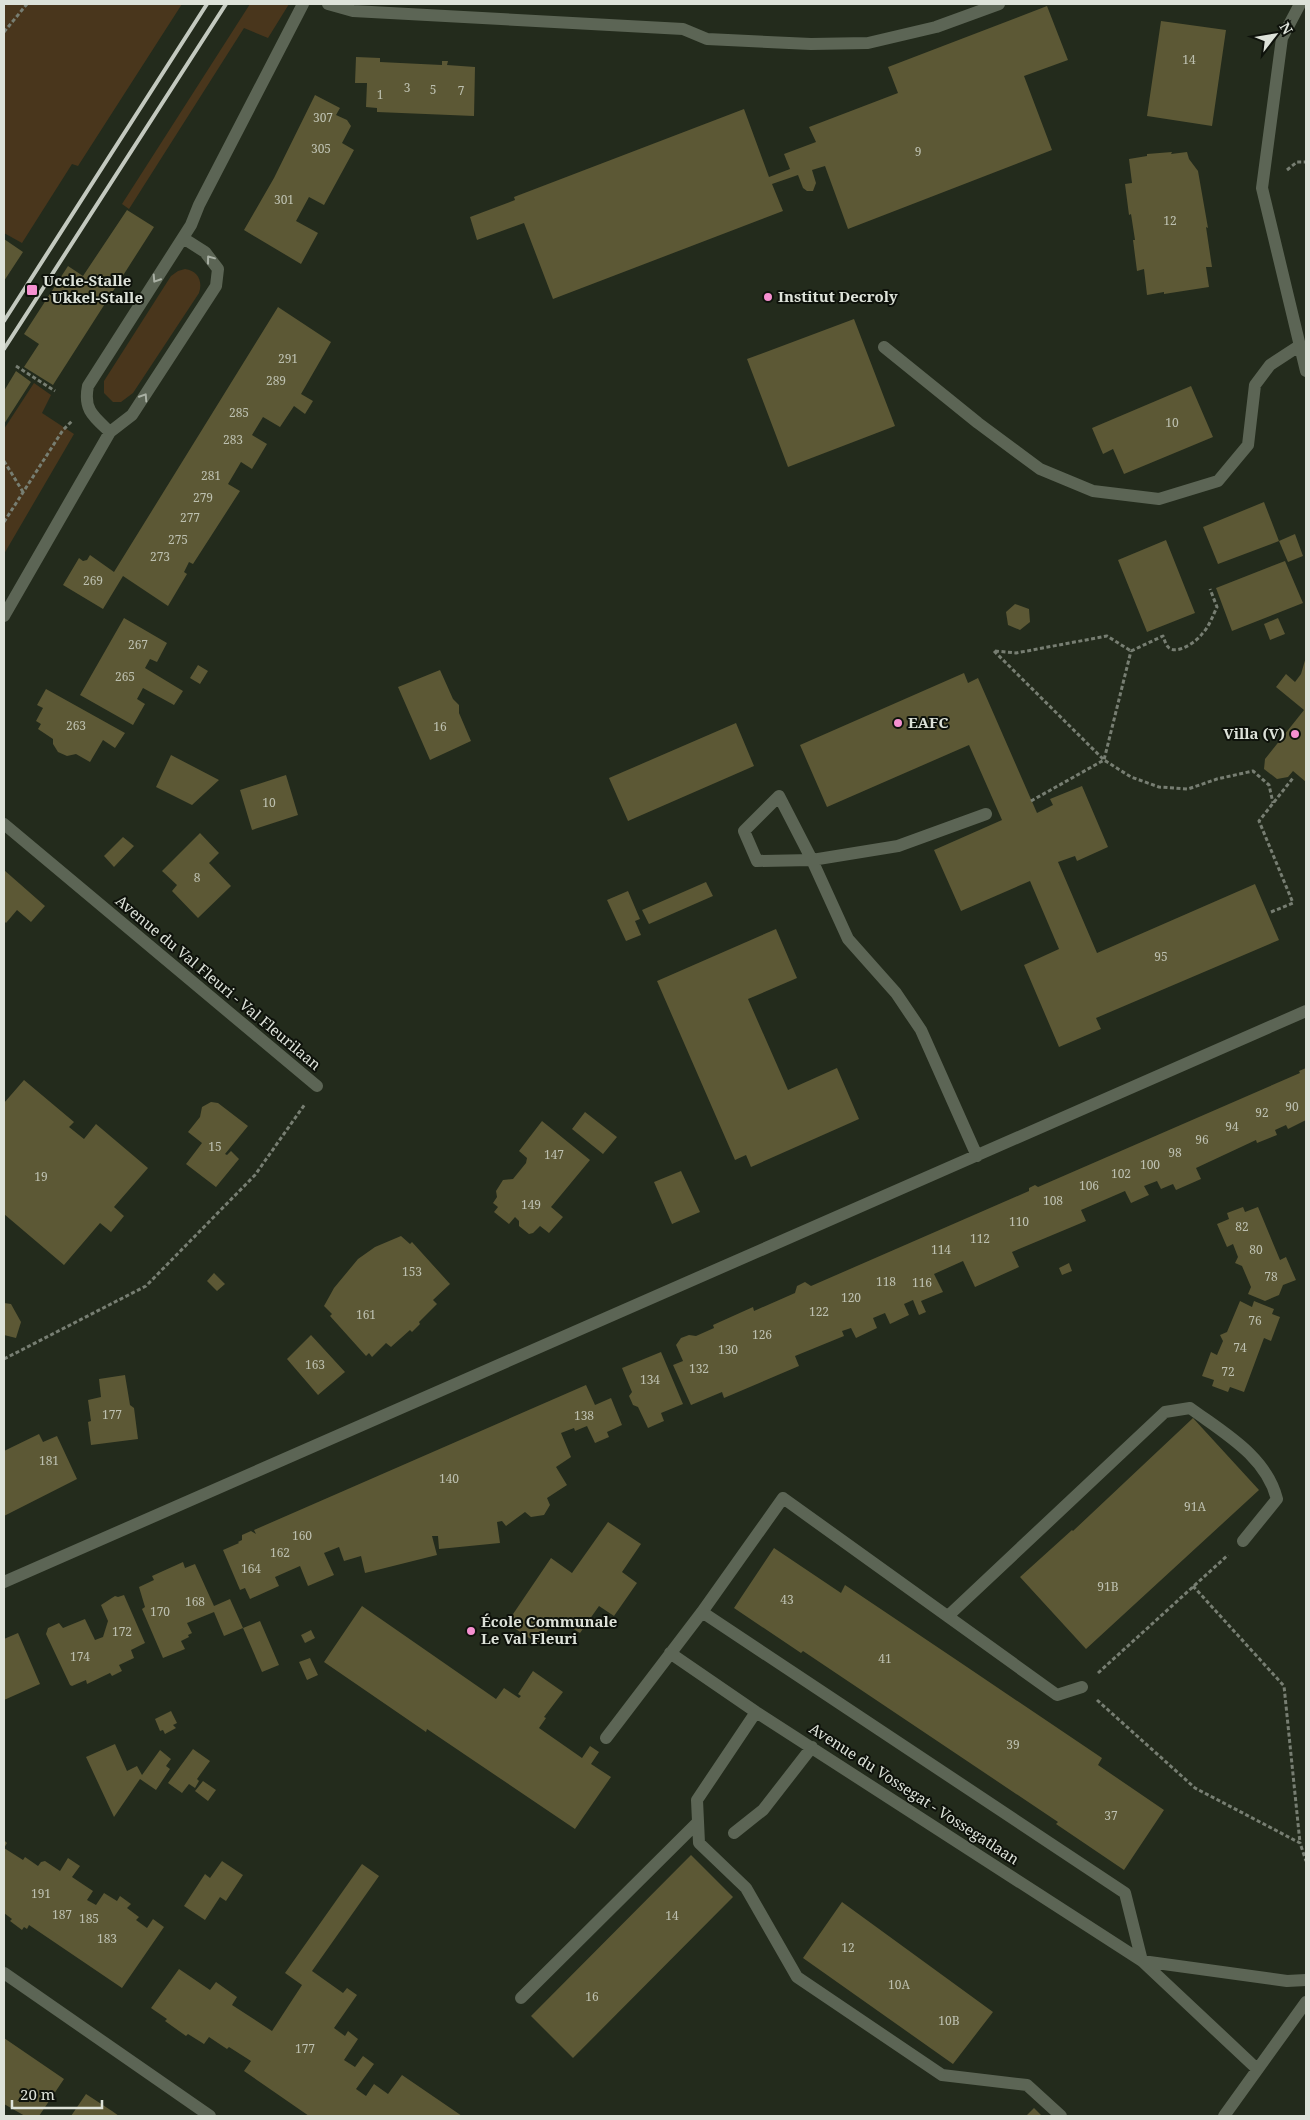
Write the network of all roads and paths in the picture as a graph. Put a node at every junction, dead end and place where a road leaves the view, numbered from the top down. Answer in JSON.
{"nodes":[{"id":1,"x":28,"y":4,"type":"edge"},
{"id":2,"x":303,"y":4,"type":"edge"},
{"id":3,"x":328,"y":4,"type":"edge"},
{"id":4,"x":999,"y":4,"type":"edge"},
{"id":5,"x":1300,"y":4,"type":"edge"},
{"id":6,"x":4,"y":32,"type":"edge"},
{"id":7,"x":183,"y":238,"type":"junction"},
{"id":8,"x":1299,"y":346,"type":"junction"},
{"id":9,"x":884,"y":348,"type":"dead end"},
{"id":10,"x":16,"y":366,"type":"dead end"},
{"id":11,"x":1306,"y":371,"type":"edge"},
{"id":12,"x":55,"y":391,"type":"dead end"},
{"id":13,"x":88,"y":404,"type":"junction"},
{"id":14,"x":110,"y":432,"type":"junction"},
{"id":15,"x":4,"y":461,"type":"edge"},
{"id":16,"x":23,"y":492,"type":"junction"},
{"id":17,"x":4,"y":522,"type":"edge"},
{"id":18,"x":1210,"y":589,"type":"dead end"},
{"id":19,"x":4,"y":616,"type":"edge"},
{"id":20,"x":1131,"y":651,"type":"junction"},
{"id":21,"x":1104,"y":760,"type":"junction"},
{"id":22,"x":1292,"y":778,"type":"dead end"},
{"id":23,"x":1031,"y":801,"type":"dead end"},
{"id":24,"x":1272,"y":803,"type":"junction"},
{"id":25,"x":986,"y":814,"type":"dead end"},
{"id":26,"x":4,"y":824,"type":"edge"},
{"id":27,"x":812,"y":860,"type":"junction"},
{"id":28,"x":1271,"y":912,"type":"dead end"},
{"id":29,"x":1306,"y":1011,"type":"edge"},
{"id":30,"x":317,"y":1086,"type":"joint"},
{"id":31,"x":977,"y":1156,"type":"junction"},
{"id":32,"x":4,"y":1359,"type":"edge"},
{"id":33,"x":1243,"y":1541,"type":"joint"},
{"id":34,"x":4,"y":1582,"type":"edge"},
{"id":35,"x":1194,"y":1586,"type":"junction"},
{"id":36,"x":702,"y":1612,"type":"junction"},
{"id":37,"x":948,"y":1616,"type":"junction"},
{"id":38,"x":670,"y":1652,"type":"junction"},
{"id":39,"x":1082,"y":1687,"type":"junction"},
{"id":40,"x":756,"y":1712,"type":"junction"},
{"id":41,"x":606,"y":1738,"type":"dead end"},
{"id":42,"x":812,"y":1747,"type":"junction"},
{"id":43,"x":698,"y":1822,"type":"junction"},
{"id":44,"x":734,"y":1833,"type":"dead end"},
{"id":45,"x":1300,"y":1843,"type":"junction"},
{"id":46,"x":1306,"y":1862,"type":"edge"},
{"id":47,"x":1142,"y":1961,"type":"junction"},
{"id":48,"x":4,"y":1973,"type":"edge"},
{"id":49,"x":1306,"y":1980,"type":"edge"},
{"id":50,"x":521,"y":1998,"type":"dead end"},
{"id":51,"x":1306,"y":2002,"type":"edge"},
{"id":52,"x":1257,"y":2069,"type":"junction"},
{"id":53,"x":210,"y":2116,"type":"edge"},
{"id":54,"x":1061,"y":2116,"type":"edge"},
{"id":55,"x":1224,"y":2116,"type":"edge"}],
"edges":[{"from":1,"to":6,"type":"path"},
{"from":2,"to":7,"type":"street"},
{"from":3,"to":4,"type":"street"},
{"from":5,"to":8,"type":"street"},
{"from":7,"to":13,"type":"street","one_way":true},
{"from":14,"to":7,"type":"street","one_way":true},
{"from":8,"to":9,"type":"street"},
{"from":8,"to":11,"type":"street"},
{"from":10,"to":12,"type":"path"},
{"from":13,"to":14,"type":"street"},
{"from":13,"to":16,"type":"path"},
{"from":14,"to":19,"type":"street"},
{"from":15,"to":16,"type":"path"},
{"from":16,"to":17,"type":"path"},
{"from":18,"to":20,"type":"path"},
{"from":20,"to":21,"type":"path"},
{"from":20,"to":21,"type":"path"},
{"from":21,"to":23,"type":"path"},
{"from":21,"to":24,"type":"path"},
{"from":22,"to":24,"type":"path"},
{"from":24,"to":28,"type":"path"},
{"from":25,"to":27,"type":"street"},
{"from":26,"to":30,"type":"street","name":"Avenue du Val Fleuri - Val Fleurilaan"},
{"from":27,"to":27,"type":"street"},
{"from":27,"to":31,"type":"street"},
{"from":29,"to":31,"type":"street"},
{"from":30,"to":32,"type":"path","name":"Avenue du Val Fleuri - Val Fleurilaan"},
{"from":31,"to":34,"type":"street"},
{"from":33,"to":35,"type":"path"},
{"from":33,"to":37,"type":"street"},
{"from":35,"to":39,"type":"path"},
{"from":35,"to":45,"type":"path"},
{"from":36,"to":37,"type":"street"},
{"from":36,"to":38,"type":"street"},
{"from":36,"to":47,"type":"street"},
{"from":37,"to":39,"type":"street"},
{"from":38,"to":40,"type":"street","name":"Avenue du Vossegat - Vossegatlaan"},
{"from":38,"to":41,"type":"street"},
{"from":39,"to":45,"type":"path"},
{"from":40,"to":42,"type":"street","name":"Avenue du Vossegat - Vossegatlaan"},
{"from":40,"to":43,"type":"street"},
{"from":42,"to":44,"type":"street"},
{"from":42,"to":47,"type":"street","name":"Avenue du Vossegat - Vossegatlaan"},
{"from":43,"to":50,"type":"street"},
{"from":43,"to":54,"type":"street"},
{"from":45,"to":46,"type":"path"},
{"from":47,"to":49,"type":"street","name":"Avenue du Vossegat - Vossegatlaan"},
{"from":47,"to":52,"type":"street","name":"Avenue du Vossegat - Vossegatlaan"},
{"from":48,"to":53,"type":"street"},
{"from":51,"to":52,"type":"street"},
{"from":52,"to":55,"type":"street"}]}
